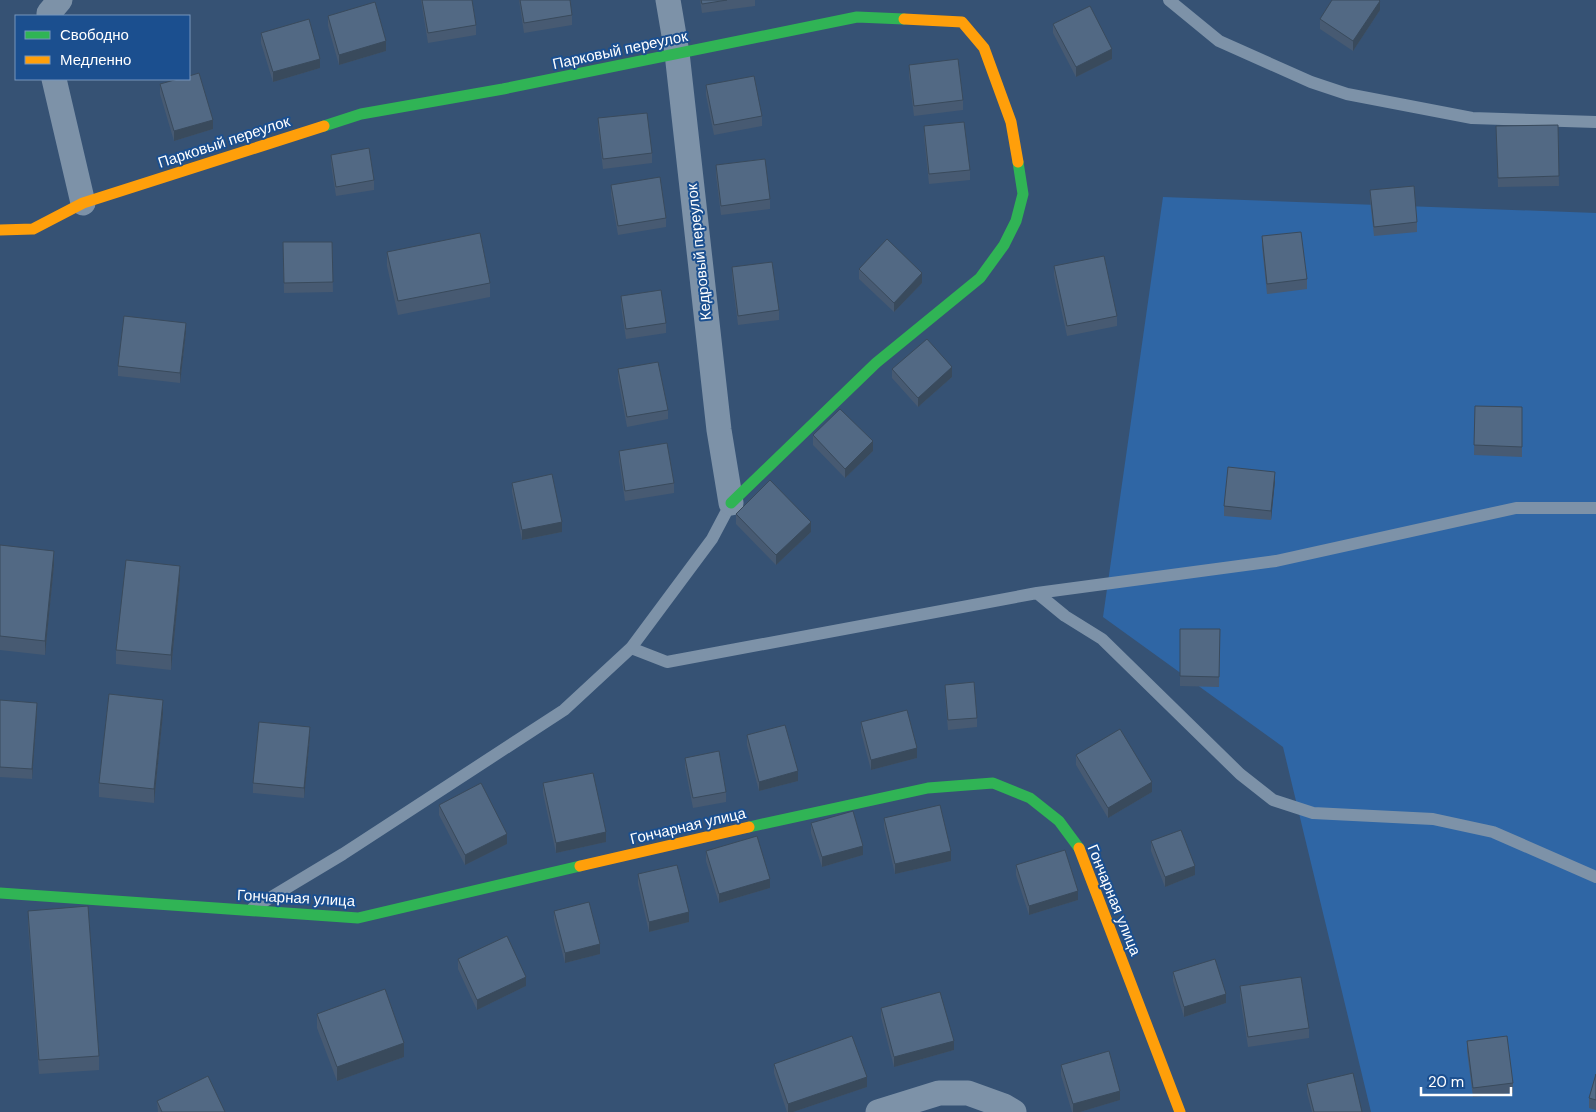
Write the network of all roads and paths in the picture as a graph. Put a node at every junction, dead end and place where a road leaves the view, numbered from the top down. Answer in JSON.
{"nodes":[{"id":1,"x":60,"y":0,"type":"edge"},
{"id":2,"x":668,"y":0,"type":"edge"},
{"id":3,"x":1169,"y":0,"type":"edge"},
{"id":4,"x":49,"y":15,"type":"edge"},
{"id":5,"x":677,"y":53,"type":"junction"},
{"id":6,"x":54,"y":80,"type":"edge"},
{"id":7,"x":1596,"y":122,"type":"edge"},
{"id":8,"x":83,"y":203,"type":"junction"},
{"id":9,"x":0,"y":230,"type":"edge"},
{"id":10,"x":731,"y":503,"type":"junction"},
{"id":11,"x":1596,"y":508,"type":"edge"},
{"id":12,"x":1037,"y":593,"type":"junction"},
{"id":13,"x":631,"y":648,"type":"junction"},
{"id":14,"x":1596,"y":877,"type":"edge"},
{"id":15,"x":0,"y":894,"type":"edge"},
{"id":16,"x":249,"y":910,"type":"junction"},
{"id":17,"x":878,"y":1112,"type":"edge"},
{"id":18,"x":1014,"y":1112,"type":"edge"},
{"id":19,"x":1180,"y":1112,"type":"edge"}],
"edges":[{"from":1,"to":4,"type":"street"},
{"from":2,"to":5,"type":"street","name":"Кедровый переулок"},
{"from":3,"to":7,"type":"lane"},
{"from":5,"to":8,"type":"street","name":"Парковый переулок"},
{"from":5,"to":10,"type":"street","name":"Кедровый переулок"},
{"from":5,"to":10,"type":"street","name":"Парковый переулок"},
{"from":6,"to":8,"type":"street"},
{"from":8,"to":9,"type":"street","name":"Парковый переулок"},
{"from":10,"to":13,"type":"lane"},
{"from":11,"to":12,"type":"lane"},
{"from":12,"to":13,"type":"lane"},
{"from":12,"to":14,"type":"lane"},
{"from":13,"to":16,"type":"lane"},
{"from":15,"to":16,"type":"street","name":"Гончарная улица"},
{"from":16,"to":19,"type":"street","name":"Гончарная улица"},
{"from":17,"to":18,"type":"street"}]}
